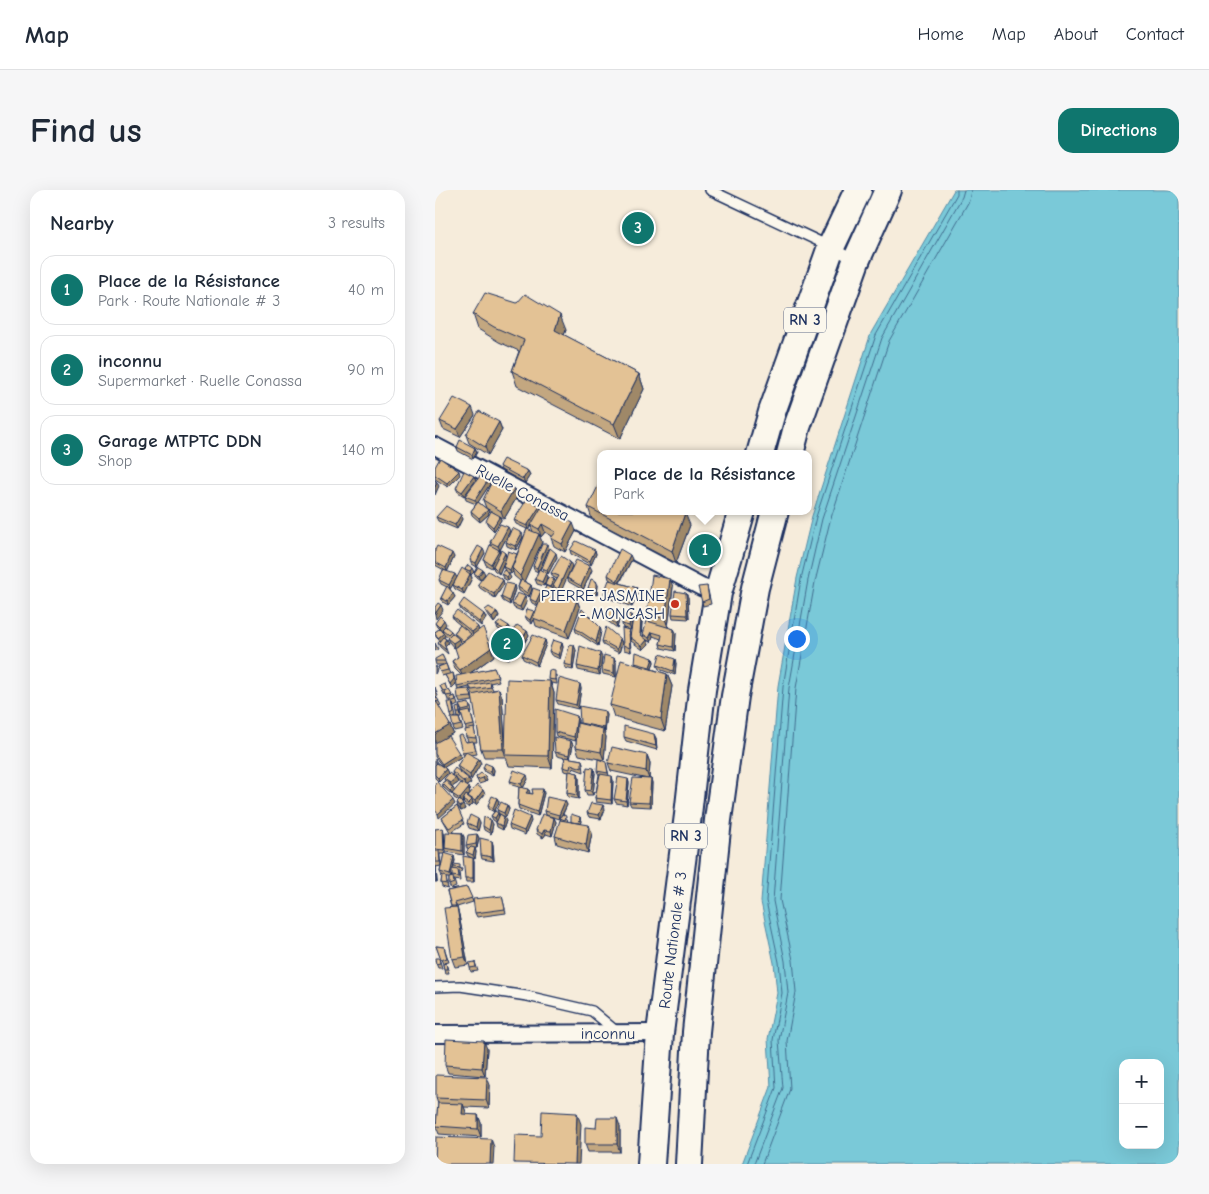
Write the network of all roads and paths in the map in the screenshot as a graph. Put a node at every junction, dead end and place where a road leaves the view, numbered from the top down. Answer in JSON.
{"nodes":[{"id":1,"x":710,"y":190,"type":"edge"},
{"id":2,"x":858,"y":190,"type":"edge"},
{"id":3,"x":888,"y":190,"type":"edge"},
{"id":4,"x":831,"y":247,"type":"junction"},
{"id":5,"x":856,"y":261,"type":"junction"},
{"id":6,"x":435,"y":446,"type":"edge"},
{"id":7,"x":761,"y":450,"type":"edge"},
{"id":8,"x":791,"y":450,"type":"edge"},
{"id":9,"x":742,"y":515,"type":"edge"},
{"id":10,"x":774,"y":515,"type":"edge"},
{"id":11,"x":718,"y":593,"type":"junction"},
{"id":12,"x":435,"y":987,"type":"edge"},
{"id":13,"x":619,"y":1033,"type":"junction"},
{"id":14,"x":660,"y":1033,"type":"junction"},
{"id":15,"x":435,"y":1034,"type":"edge"},
{"id":16,"x":651,"y":1164,"type":"edge"},
{"id":17,"x":689,"y":1164,"type":"edge"}],
"edges":[{"from":1,"to":4,"type":"lane"},
{"from":2,"to":4,"type":"main road","number":"RN 3"},
{"from":3,"to":5,"type":"main road","number":"RN 3"},
{"from":4,"to":5,"type":"lane"},
{"from":4,"to":7,"type":"main road","number":"RN 3"},
{"from":5,"to":8,"type":"main road","number":"RN 3"},
{"from":6,"to":11,"type":"street","name":"Ruelle Conassa"},
{"from":9,"to":11,"type":"main road","name":"Route Nationale # 3","number":"RN 3"},
{"from":10,"to":17,"type":"main road","name":"Route Nationale # 3","number":"RN 3"},
{"from":11,"to":14,"type":"main road","name":"Route Nationale # 3","number":"RN 3"},
{"from":12,"to":13,"type":"lane"},
{"from":13,"to":14,"type":"street","name":"inconnu"},
{"from":13,"to":15,"type":"street","name":"inconnu"},
{"from":14,"to":16,"type":"main road","name":"Route Nationale # 3","number":"RN 3"}]}
